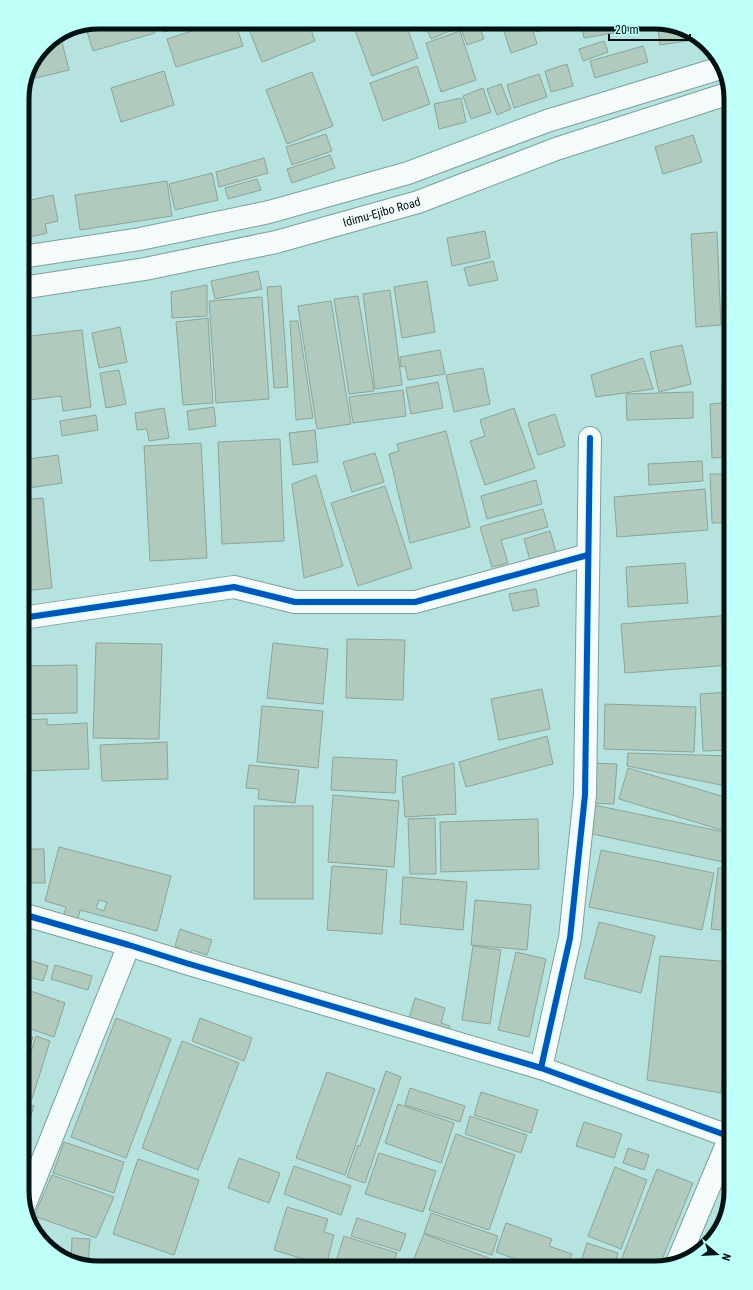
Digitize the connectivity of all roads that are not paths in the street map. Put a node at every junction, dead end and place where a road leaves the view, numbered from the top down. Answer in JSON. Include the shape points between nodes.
{"nodes":[{"id":1,"x":717,"y":69,"type":"edge"},
{"id":2,"x":724,"y":95,"type":"edge"},
{"id":3,"x":29,"y":256,"type":"edge"},
{"id":4,"x":29,"y":287,"type":"edge"},
{"id":5,"x":590,"y":438,"type":"dead end"},
{"id":6,"x":588,"y":554,"type":"junction"},
{"id":7,"x":29,"y":617,"type":"edge"},
{"id":8,"x":29,"y":916,"type":"edge"},
{"id":9,"x":129,"y":945,"type":"junction"},
{"id":10,"x":541,"y":1068,"type":"junction"},
{"id":11,"x":724,"y":1134,"type":"edge"},
{"id":12,"x":724,"y":1153,"type":"edge"},
{"id":13,"x":29,"y":1194,"type":"edge"},
{"id":14,"x":680,"y":1256,"type":"edge"}],
"edges":[{"from":1,"to":3,"type":"street","via":[[547,121],[408,173],[269,212],[140,239]]},
{"from":2,"to":4,"type":"street","name":"Idimu-Ejibo Road","via":[[556,149],[418,202],[276,242],[145,269]]},
{"from":5,"to":6,"type":"street"},
{"from":6,"to":7,"type":"street","via":[[415,602],[295,602],[234,587]]},
{"from":6,"to":10,"type":"street","via":[[585,795],[570,938]]},
{"from":8,"to":9,"type":"street"},
{"from":9,"to":10,"type":"street"},
{"from":9,"to":13,"type":"street"},
{"from":10,"to":11,"type":"street"},
{"from":12,"to":14,"type":"street"}]}
